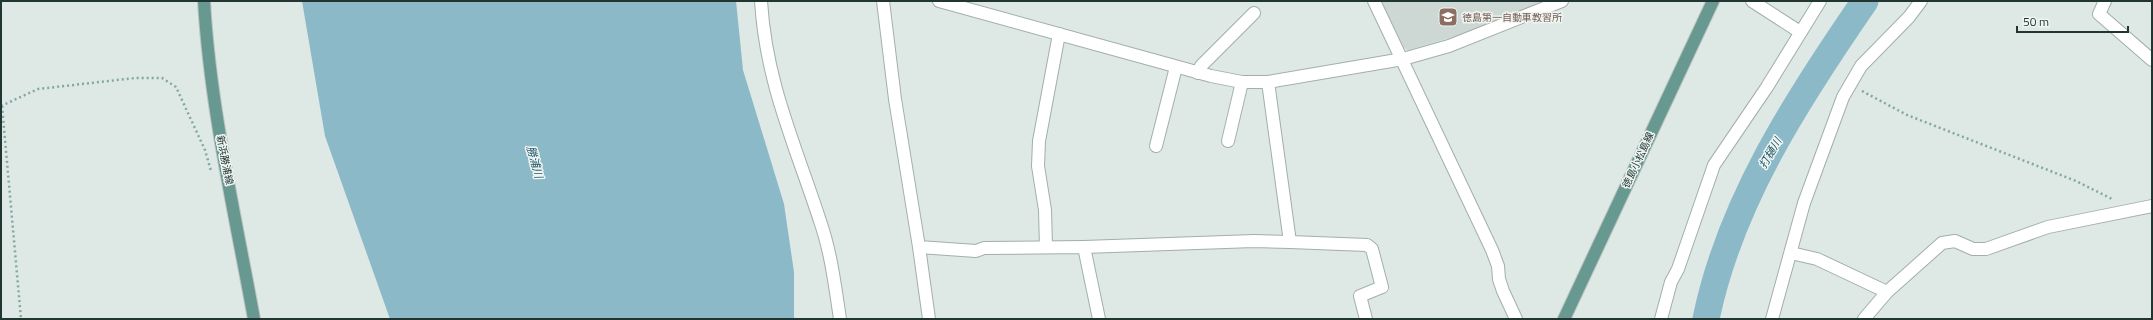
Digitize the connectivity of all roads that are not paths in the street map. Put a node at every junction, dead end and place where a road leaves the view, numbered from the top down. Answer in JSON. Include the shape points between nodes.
{"nodes":[{"id":1,"x":204,"y":1,"type":"edge"},
{"id":2,"x":762,"y":1,"type":"edge"},
{"id":3,"x":879,"y":1,"type":"edge"},
{"id":4,"x":940,"y":1,"type":"edge"},
{"id":5,"x":1374,"y":1,"type":"edge"},
{"id":6,"x":1562,"y":1,"type":"edge"},
{"id":7,"x":1713,"y":1,"type":"edge"},
{"id":8,"x":1752,"y":1,"type":"edge"},
{"id":9,"x":1820,"y":1,"type":"edge"},
{"id":10,"x":1921,"y":1,"type":"edge"},
{"id":11,"x":2105,"y":1,"type":"edge"},
{"id":12,"x":1254,"y":13,"type":"dead end"},
{"id":13,"x":1800,"y":32,"type":"junction"},
{"id":14,"x":1059,"y":34,"type":"junction"},
{"id":15,"x":1403,"y":59,"type":"junction"},
{"id":16,"x":2152,"y":60,"type":"edge"},
{"id":17,"x":1176,"y":67,"type":"junction"},
{"id":18,"x":1198,"y":73,"type":"junction"},
{"id":19,"x":1242,"y":82,"type":"junction"},
{"id":20,"x":1268,"y":82,"type":"junction"},
{"id":21,"x":1228,"y":142,"type":"dead end"},
{"id":22,"x":1156,"y":146,"type":"dead end"},
{"id":23,"x":2152,"y":206,"type":"edge"},
{"id":24,"x":1290,"y":242,"type":"junction"},
{"id":25,"x":919,"y":247,"type":"junction"},
{"id":26,"x":1046,"y":247,"type":"junction"},
{"id":27,"x":1084,"y":247,"type":"junction"},
{"id":28,"x":1791,"y":253,"type":"junction"},
{"id":29,"x":1887,"y":292,"type":"junction"},
{"id":30,"x":254,"y":319,"type":"edge"},
{"id":31,"x":840,"y":319,"type":"edge"},
{"id":32,"x":930,"y":319,"type":"edge"},
{"id":33,"x":1099,"y":319,"type":"edge"},
{"id":34,"x":1366,"y":319,"type":"edge"},
{"id":35,"x":1516,"y":319,"type":"edge"},
{"id":36,"x":1564,"y":319,"type":"edge"},
{"id":37,"x":1661,"y":319,"type":"edge"},
{"id":38,"x":1772,"y":319,"type":"edge"},
{"id":39,"x":1864,"y":319,"type":"edge"}],
"edges":[{"from":1,"to":30,"type":"main road","name":"新浜勝浦線","via":[[216,110]]},
{"from":2,"to":31,"type":"street","via":[[763,29],[780,109],[821,222]]},
{"from":3,"to":25,"type":"street"},
{"from":4,"to":14,"type":"street"},
{"from":5,"to":15,"type":"street"},
{"from":6,"to":15,"type":"street","via":[[1456,44]]},
{"from":7,"to":36,"type":"main road","name":"徳島小松島線"},
{"from":8,"to":13,"type":"street"},
{"from":9,"to":13,"type":"street"},
{"from":10,"to":28,"type":"street","via":[[1909,17],[1861,66],[1843,97],[1804,203]]},
{"from":11,"to":16,"type":"street","via":[[2099,14]]},
{"from":12,"to":18,"type":"street","via":[[1201,66]]},
{"from":13,"to":37,"type":"street","via":[[1767,87],[1714,165],[1678,269],[1671,282]]},
{"from":14,"to":17,"type":"street"},
{"from":14,"to":26,"type":"street","via":[[1039,140],[1038,166],[1045,210]]},
{"from":15,"to":20,"type":"street"},
{"from":15,"to":35,"type":"street","via":[[1494,256],[1501,285]]},
{"from":17,"to":18,"type":"street"},
{"from":17,"to":22,"type":"street"},
{"from":18,"to":19,"type":"street"},
{"from":19,"to":20,"type":"street"},
{"from":19,"to":21,"type":"street"},
{"from":20,"to":24,"type":"street"},
{"from":23,"to":29,"type":"street","via":[[2048,227],[1986,249],[1973,249],[1955,241],[1942,244]]},
{"from":24,"to":27,"type":"street"},
{"from":24,"to":34,"type":"street","via":[[1367,245],[1372,249],[1382,287],[1360,296]]},
{"from":25,"to":26,"type":"street","via":[[976,251],[984,248]]},
{"from":25,"to":32,"type":"street"},
{"from":26,"to":27,"type":"street"},
{"from":27,"to":33,"type":"street"},
{"from":28,"to":29,"type":"street","via":[[1817,260]]},
{"from":28,"to":38,"type":"street"},
{"from":29,"to":39,"type":"street"}]}
